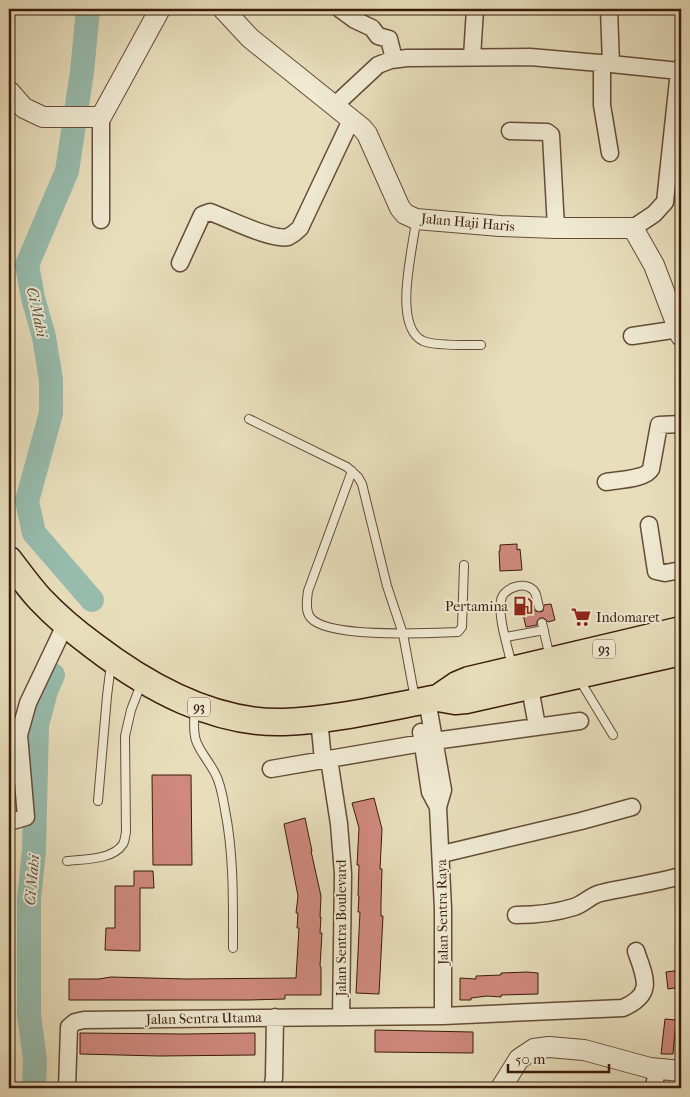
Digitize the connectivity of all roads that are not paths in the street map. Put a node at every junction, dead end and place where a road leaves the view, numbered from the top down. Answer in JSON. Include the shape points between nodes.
{"nodes":[{"id":1,"x":160,"y":9,"type":"edge"},
{"id":2,"x":223,"y":9,"type":"edge"},
{"id":3,"x":340,"y":9,"type":"edge"},
{"id":4,"x":475,"y":9,"type":"edge"},
{"id":5,"x":609,"y":9,"type":"edge"},
{"id":6,"x":472,"y":57,"type":"junction"},
{"id":7,"x":394,"y":59,"type":"junction"},
{"id":8,"x":607,"y":63,"type":"junction"},
{"id":9,"x":680,"y":69,"type":"edge"},
{"id":10,"x":9,"y":91,"type":"edge"},
{"id":11,"x":334,"y":106,"type":"junction"},
{"id":12,"x":95,"y":117,"type":"junction"},
{"id":13,"x":677,"y":118,"type":"edge"},
{"id":14,"x":351,"y":120,"type":"junction"},
{"id":15,"x":510,"y":131,"type":"dead end"},
{"id":16,"x":610,"y":153,"type":"dead end"},
{"id":17,"x":673,"y":202,"type":"edge"},
{"id":18,"x":416,"y":219,"type":"junction"},
{"id":19,"x":101,"y":220,"type":"dead end"},
{"id":20,"x":556,"y":228,"type":"junction"},
{"id":21,"x":634,"y":228,"type":"junction"},
{"id":22,"x":180,"y":263,"type":"dead end"},
{"id":23,"x":680,"y":332,"type":"edge"},
{"id":24,"x":632,"y":336,"type":"dead end"},
{"id":25,"x":481,"y":345,"type":"dead end"},
{"id":26,"x":249,"y":419,"type":"dead end"},
{"id":27,"x":681,"y":424,"type":"edge"},
{"id":28,"x":352,"y":471,"type":"junction"},
{"id":29,"x":606,"y":482,"type":"dead end"},
{"id":30,"x":649,"y":525,"type":"dead end"},
{"id":31,"x":9,"y":560,"type":"edge"},
{"id":32,"x":464,"y":565,"type":"dead end"},
{"id":33,"x":681,"y":570,"type":"edge"},
{"id":34,"x":538,"y":607,"type":"dead end"},
{"id":35,"x":66,"y":623,"type":"junction"},
{"id":36,"x":681,"y":630,"type":"edge"},
{"id":37,"x":403,"y":634,"type":"junction"},
{"id":38,"x":506,"y":637,"type":"junction"},
{"id":39,"x":681,"y":652,"type":"edge"},
{"id":40,"x":112,"y":660,"type":"junction"},
{"id":41,"x":530,"y":671,"type":"junction"},
{"id":42,"x":577,"y":675,"type":"junction"},
{"id":43,"x":143,"y":679,"type":"junction"},
{"id":44,"x":427,"y":700,"type":"junction"},
{"id":45,"x":196,"y":706,"type":"junction"},
{"id":46,"x":319,"y":719,"type":"junction"},
{"id":47,"x":580,"y":721,"type":"dead end"},
{"id":48,"x":537,"y":726,"type":"junction"},
{"id":49,"x":613,"y":735,"type":"dead end"},
{"id":50,"x":428,"y":742,"type":"junction"},
{"id":51,"x":323,"y":760,"type":"junction"},
{"id":52,"x":271,"y":769,"type":"dead end"},
{"id":53,"x":98,"y":800,"type":"dead end"},
{"id":54,"x":632,"y":807,"type":"dead end"},
{"id":55,"x":9,"y":822,"type":"edge"},
{"id":56,"x":442,"y":854,"type":"junction"},
{"id":57,"x":67,"y":861,"type":"dead end"},
{"id":58,"x":681,"y":876,"type":"edge"},
{"id":59,"x":516,"y":915,"type":"dead end"},
{"id":60,"x":233,"y":948,"type":"dead end"},
{"id":61,"x":636,"y":951,"type":"dead end"},
{"id":62,"x":442,"y":1016,"type":"junction"},
{"id":63,"x":275,"y":1017,"type":"junction"},
{"id":64,"x":341,"y":1017,"type":"junction"},
{"id":65,"x":657,"y":1068,"type":"junction"},
{"id":66,"x":681,"y":1071,"type":"edge"},
{"id":67,"x":67,"y":1088,"type":"edge"},
{"id":68,"x":272,"y":1088,"type":"edge"},
{"id":69,"x":501,"y":1088,"type":"edge"},
{"id":70,"x":654,"y":1088,"type":"edge"}],
"edges":[{"from":1,"to":12,"type":"street"},
{"from":2,"to":11,"type":"street","name":"Jalan Haji Haris","via":[[250,38]]},
{"from":3,"to":7,"type":"street","via":[[372,28],[378,36],[389,40]]},
{"from":4,"to":6,"type":"street"},
{"from":5,"to":8,"type":"street"},
{"from":6,"to":7,"type":"street"},
{"from":6,"to":8,"type":"street","via":[[530,57]]},
{"from":7,"to":11,"type":"street","via":[[378,65]]},
{"from":8,"to":9,"type":"street"},
{"from":8,"to":16,"type":"street","via":[[602,105]]},
{"from":9,"to":13,"type":"street"},
{"from":10,"to":12,"type":"street","via":[[24,108],[43,117]]},
{"from":11,"to":14,"type":"street","name":"Jalan Haji Haris"},
{"from":12,"to":19,"type":"street"},
{"from":13,"to":17,"type":"street"},
{"from":14,"to":18,"type":"street","name":"Jalan Haji Haris","via":[[367,134],[400,208]]},
{"from":14,"to":22,"type":"street","via":[[296,232],[287,237],[273,237],[206,213],[202,215]]},
{"from":15,"to":20,"type":"street","via":[[551,134]]},
{"from":17,"to":21,"type":"street"},
{"from":18,"to":20,"type":"street","name":"Jalan Haji Haris"},
{"from":18,"to":25,"type":"lane","via":[[405,296],[406,318],[412,332],[424,342]]},
{"from":20,"to":21,"type":"street","name":"Jalan Haji Haris"},
{"from":21,"to":23,"type":"street","via":[[654,265]]},
{"from":23,"to":24,"type":"street"},
{"from":26,"to":28,"type":"lane"},
{"from":27,"to":29,"type":"street","via":[[659,425],[649,473]]},
{"from":28,"to":37,"type":"lane","via":[[362,484],[387,586]]},
{"from":28,"to":37,"type":"lane","via":[[308,591],[306,606],[310,617],[334,628]]},
{"from":30,"to":33,"type":"street","via":[[656,571]]},
{"from":31,"to":35,"type":"main road","number":"93","via":[[40,600]]},
{"from":32,"to":37,"type":"lane","via":[[461,630]]},
{"from":34,"to":38,"type":"lane","via":[[532,589],[521,587],[505,591],[500,602]]},
{"from":35,"to":40,"type":"main road","number":"93"},
{"from":35,"to":55,"type":"street","via":[[28,704],[19,735],[26,817]]},
{"from":36,"to":41,"type":"main road","number":"93"},
{"from":37,"to":44,"type":"lane"},
{"from":38,"to":41,"type":"lane"},
{"from":38,"to":41,"type":"lane","via":[[543,627]]},
{"from":39,"to":42,"type":"main road","number":"93"},
{"from":40,"to":43,"type":"main road","number":"93"},
{"from":40,"to":53,"type":"lane"},
{"from":41,"to":42,"type":"main road","number":"93"},
{"from":41,"to":44,"type":"main road","number":"93","via":[[457,685]]},
{"from":41,"to":48,"type":"street"},
{"from":42,"to":49,"type":"lane"},
{"from":43,"to":45,"type":"main road","number":"93"},
{"from":43,"to":57,"type":"lane","via":[[125,736],[126,832],[123,843],[114,852]]},
{"from":44,"to":46,"type":"main road","number":"93"},
{"from":44,"to":50,"type":"street","name":"Jalan Sentra Raya"},
{"from":45,"to":46,"type":"main road","number":"93","via":[[237,719],[283,722]]},
{"from":45,"to":60,"type":"lane","via":[[193,729],[196,741],[219,783],[226,812]]},
{"from":46,"to":51,"type":"street","name":"Jalan Sentra Boulevard"},
{"from":47,"to":48,"type":"street"},
{"from":48,"to":50,"type":"street"},
{"from":50,"to":51,"type":"street"},
{"from":50,"to":56,"type":"street","name":"Jalan Sentra Raya","via":[[430,792],[438,807]]},
{"from":51,"to":52,"type":"street"},
{"from":51,"to":64,"type":"street","name":"Jalan Sentra Boulevard","via":[[339,824],[343,874]]},
{"from":54,"to":56,"type":"street"},
{"from":56,"to":62,"type":"street","name":"Jalan Sentra Raya"},
{"from":58,"to":59,"type":"street","via":[[601,893],[574,907],[542,915]]},
{"from":61,"to":62,"type":"street","name":"Jalan Sentra Utama","via":[[645,977],[644,994],[623,1008]]},
{"from":62,"to":64,"type":"street","name":"Jalan Sentra Utama"},
{"from":63,"to":64,"type":"street","name":"Jalan Sentra Utama"},
{"from":63,"to":67,"type":"street","name":"Jalan Sentra Utama","via":[[75,1022],[69,1027]]},
{"from":63,"to":68,"type":"street"},
{"from":65,"to":66,"type":"street"},
{"from":65,"to":69,"type":"street","via":[[584,1050],[549,1047],[534,1049],[519,1059]]},
{"from":65,"to":70,"type":"street"}]}
